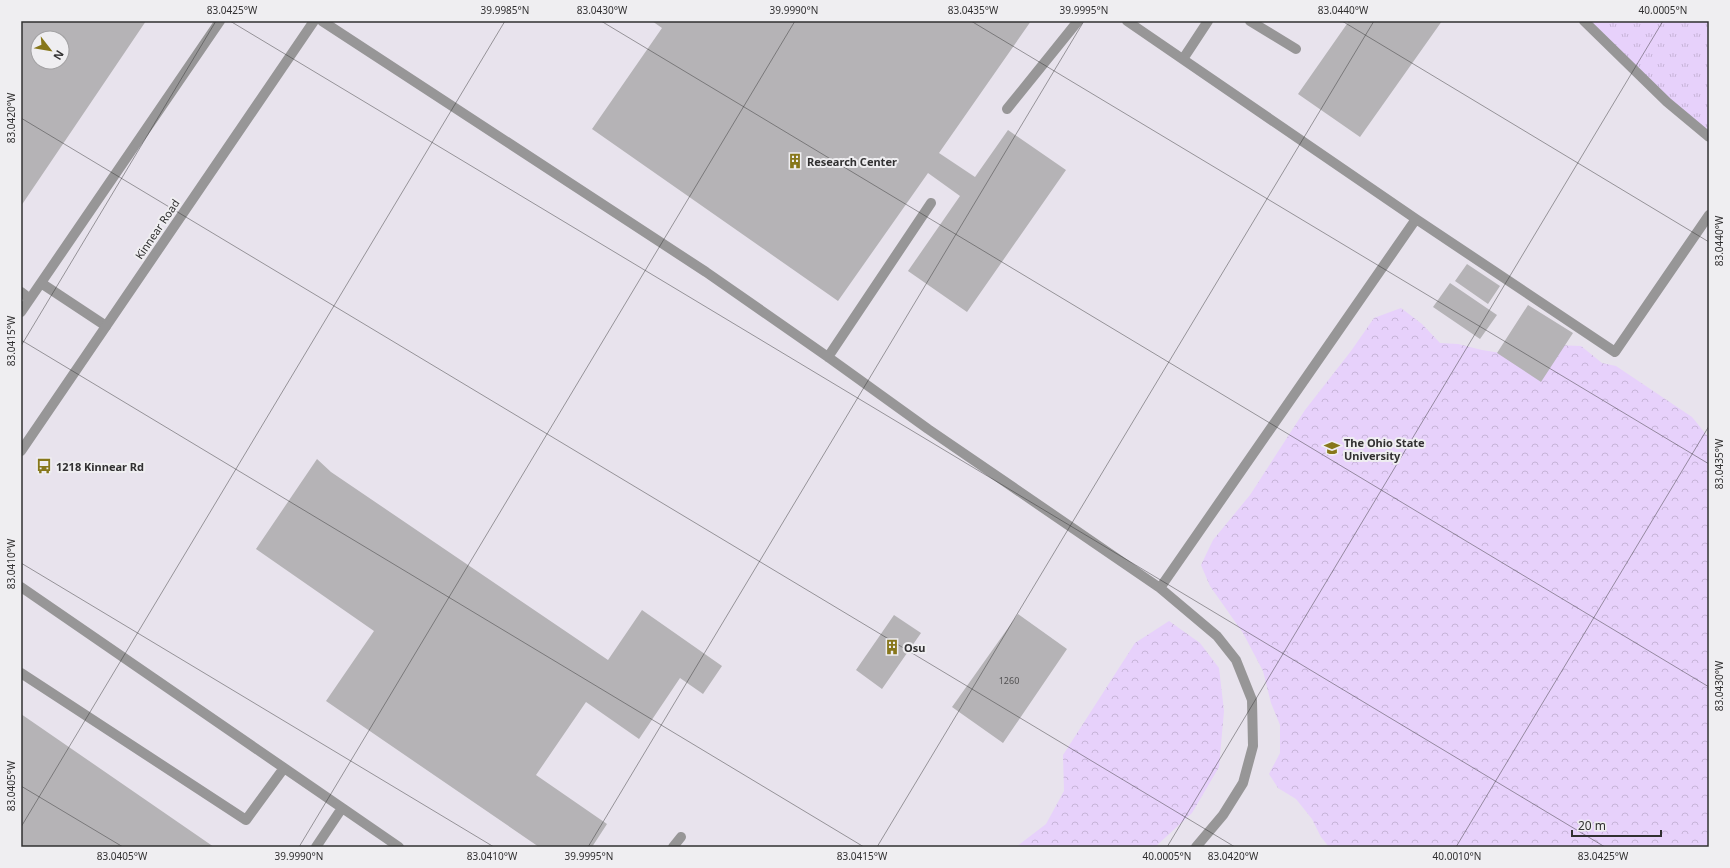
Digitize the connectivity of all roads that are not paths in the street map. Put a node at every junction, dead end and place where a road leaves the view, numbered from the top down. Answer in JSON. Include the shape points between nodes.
{"nodes":[{"id":1,"x":220,"y":21,"type":"edge"},
{"id":2,"x":314,"y":21,"type":"edge"},
{"id":3,"x":322,"y":21,"type":"edge"},
{"id":4,"x":1078,"y":21,"type":"edge"},
{"id":5,"x":1127,"y":21,"type":"edge"},
{"id":6,"x":1208,"y":21,"type":"edge"},
{"id":7,"x":1250,"y":21,"type":"edge"},
{"id":8,"x":1584,"y":21,"type":"edge"},
{"id":9,"x":1296,"y":49,"type":"dead end"},
{"id":10,"x":1183,"y":59,"type":"junction"},
{"id":11,"x":1007,"y":109,"type":"dead end"},
{"id":12,"x":1709,"y":137,"type":"edge"},
{"id":13,"x":931,"y":203,"type":"dead end"},
{"id":14,"x":1709,"y":215,"type":"edge"},
{"id":15,"x":1416,"y":219,"type":"junction"},
{"id":16,"x":41,"y":283,"type":"junction"},
{"id":17,"x":21,"y":292,"type":"edge"},
{"id":18,"x":30,"y":299,"type":"junction"},
{"id":19,"x":21,"y":312,"type":"edge"},
{"id":20,"x":106,"y":326,"type":"junction"},
{"id":21,"x":828,"y":357,"type":"junction"},
{"id":22,"x":21,"y":451,"type":"edge"},
{"id":23,"x":21,"y":587,"type":"edge"},
{"id":24,"x":1160,"y":588,"type":"junction"},
{"id":25,"x":21,"y":673,"type":"edge"},
{"id":26,"x":284,"y":768,"type":"junction"},
{"id":27,"x":342,"y":808,"type":"junction"},
{"id":28,"x":681,"y":837,"type":"dead end"},
{"id":29,"x":316,"y":847,"type":"edge"},
{"id":30,"x":400,"y":847,"type":"edge"},
{"id":31,"x":673,"y":847,"type":"edge"},
{"id":32,"x":1196,"y":847,"type":"edge"}],
"edges":[{"from":1,"to":16,"type":"street"},
{"from":2,"to":20,"type":"street","name":"Kinnear Road"},
{"from":3,"to":21,"type":"street","via":[[700,268]]},
{"from":4,"to":11,"type":"street"},
{"from":5,"to":10,"type":"street"},
{"from":6,"to":10,"type":"street"},
{"from":7,"to":9,"type":"street"},
{"from":8,"to":12,"type":"street","via":[[1667,102]]},
{"from":10,"to":15,"type":"street"},
{"from":13,"to":21,"type":"street"},
{"from":14,"to":15,"type":"street","via":[[1615,352]]},
{"from":15,"to":24,"type":"street"},
{"from":16,"to":18,"type":"street"},
{"from":16,"to":20,"type":"street"},
{"from":17,"to":18,"type":"street"},
{"from":18,"to":19,"type":"street"},
{"from":20,"to":22,"type":"street","name":"Kinnear Road"},
{"from":21,"to":24,"type":"street"},
{"from":23,"to":26,"type":"street"},
{"from":24,"to":32,"type":"street","via":[[1217,636],[1236,660],[1252,700],[1253,746],[1243,783],[1223,815]]},
{"from":25,"to":26,"type":"street","via":[[246,820]]},
{"from":26,"to":27,"type":"street"},
{"from":27,"to":29,"type":"street"},
{"from":27,"to":30,"type":"street"},
{"from":28,"to":31,"type":"street"}]}
